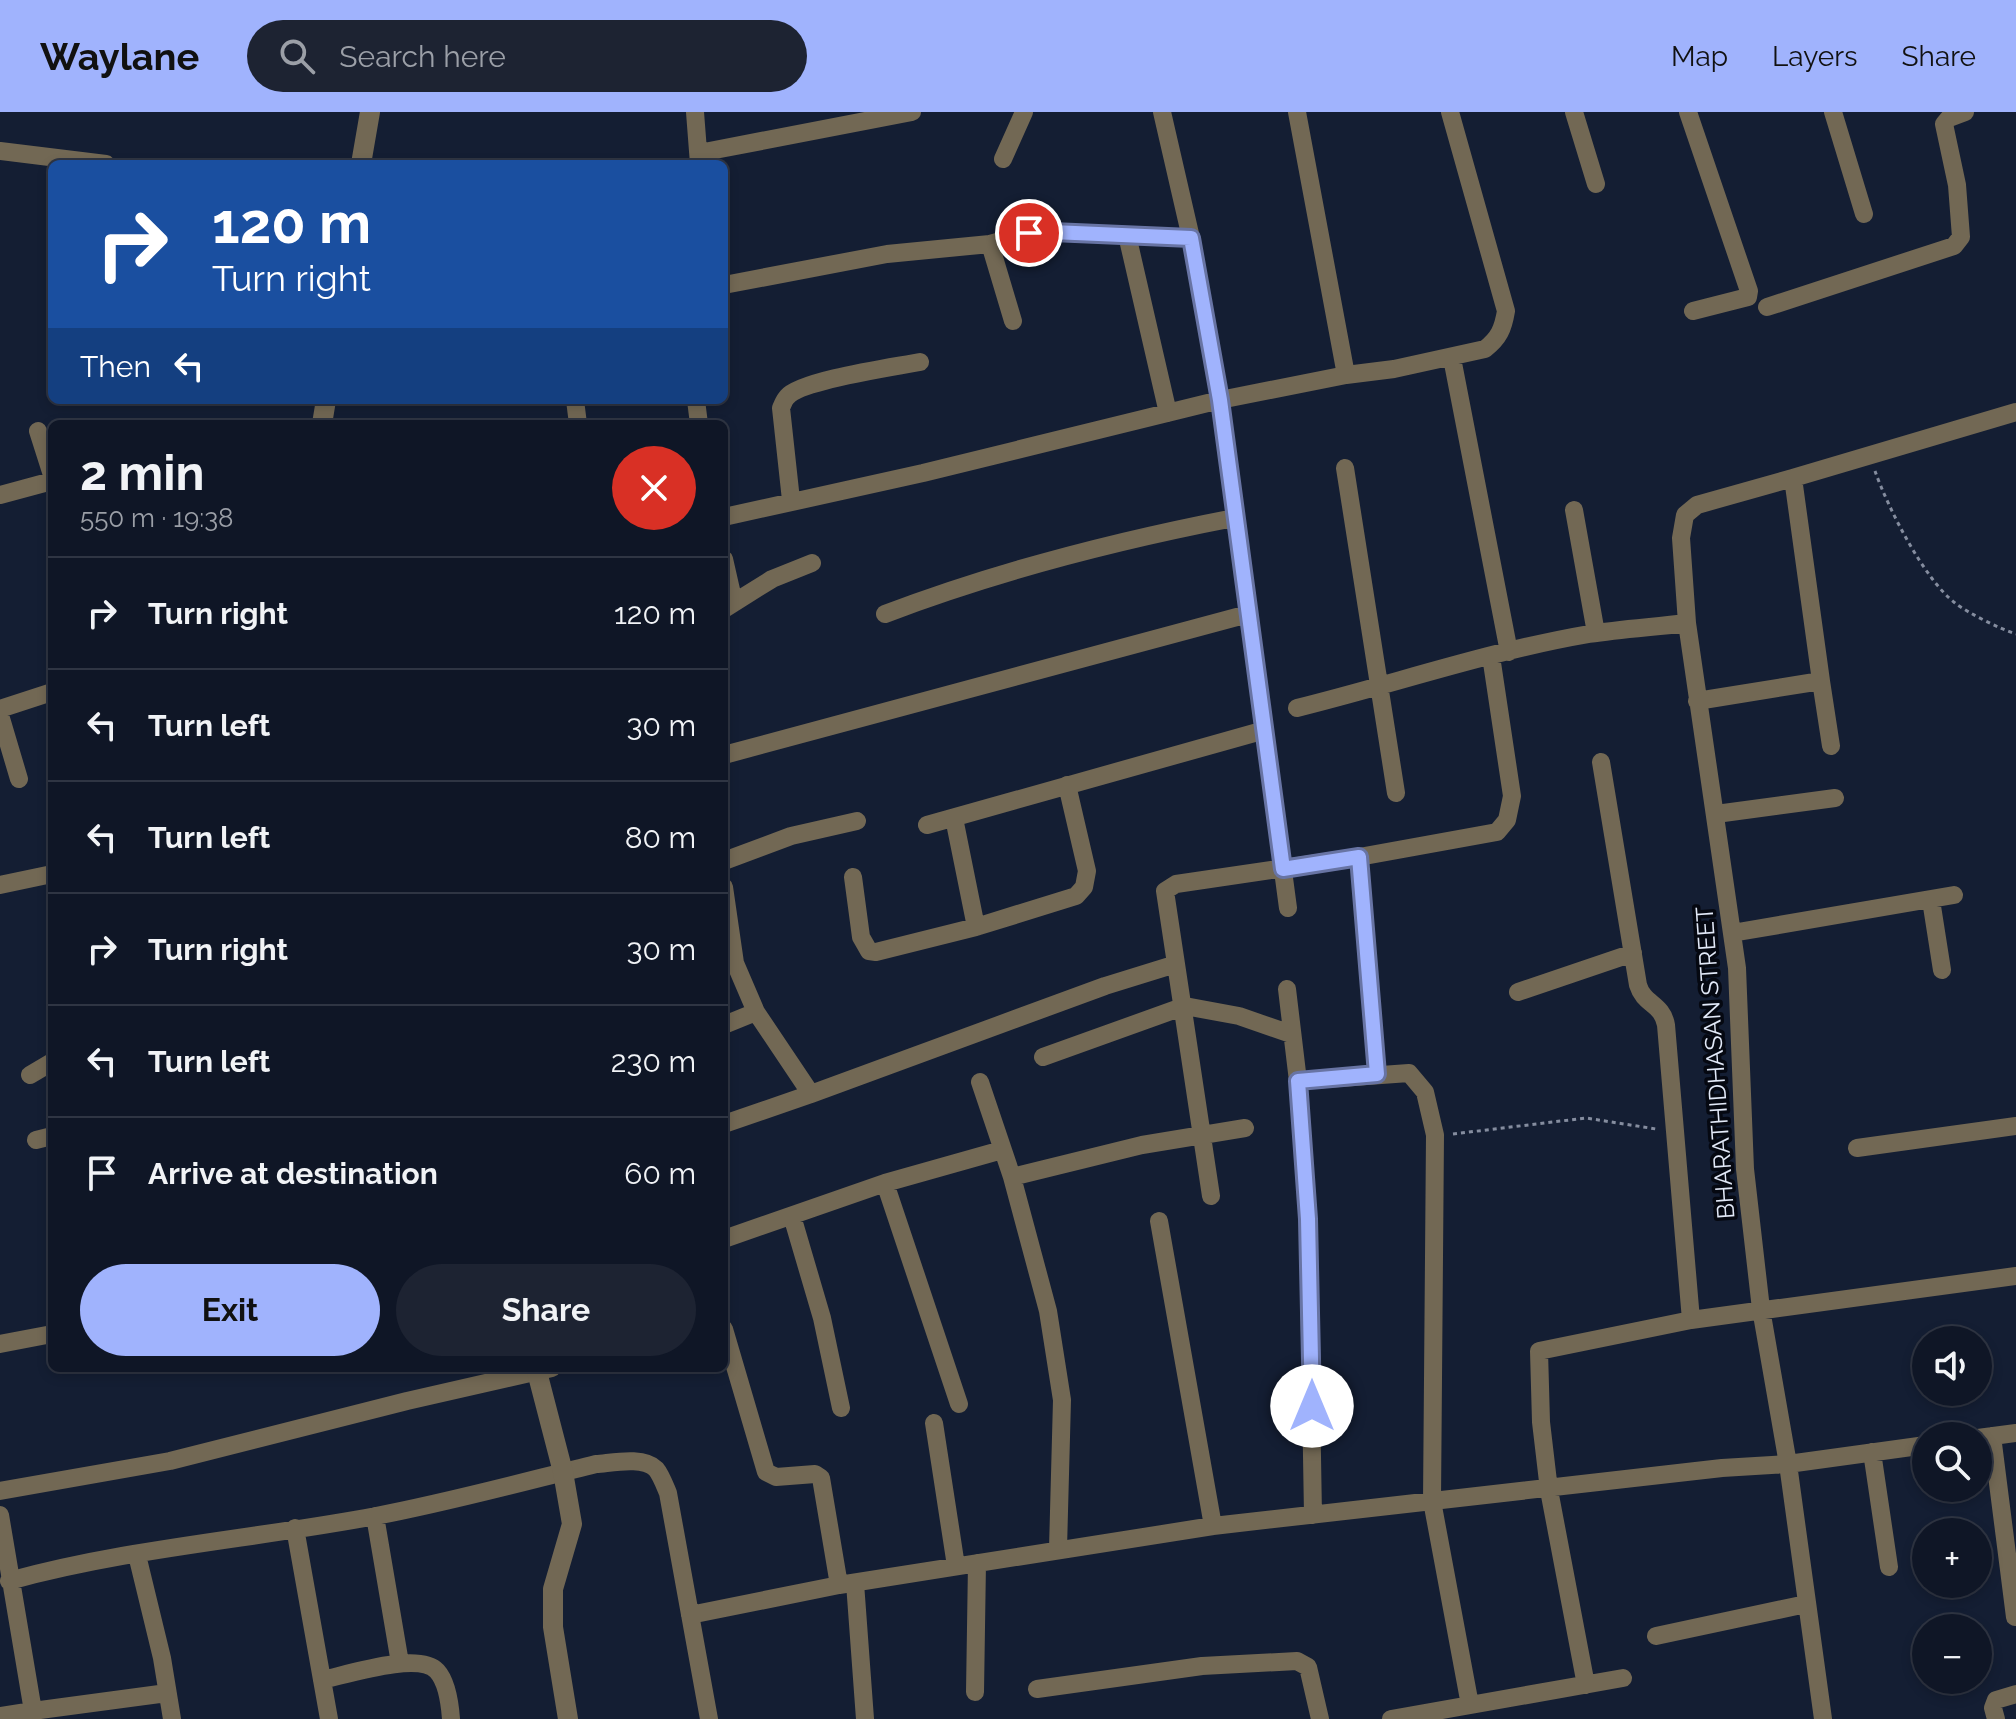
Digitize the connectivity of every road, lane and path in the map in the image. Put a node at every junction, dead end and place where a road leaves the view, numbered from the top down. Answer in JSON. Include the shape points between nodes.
{"nodes":[{"id":1,"x":370,"y":112,"type":"edge"},
{"id":2,"x":695,"y":112,"type":"edge"},
{"id":3,"x":912,"y":112,"type":"edge"},
{"id":4,"x":1024,"y":112,"type":"edge"},
{"id":5,"x":1162,"y":112,"type":"edge"},
{"id":6,"x":1297,"y":112,"type":"edge"},
{"id":7,"x":1450,"y":112,"type":"edge"},
{"id":8,"x":1574,"y":112,"type":"edge"},
{"id":9,"x":1688,"y":112,"type":"edge"},
{"id":10,"x":1833,"y":112,"type":"edge"},
{"id":11,"x":1965,"y":112,"type":"edge"},
{"id":12,"x":0,"y":151,"type":"edge"},
{"id":13,"x":699,"y":158,"type":"edge"},
{"id":14,"x":1003,"y":159,"type":"dead end"},
{"id":15,"x":73,"y":160,"type":"edge"},
{"id":16,"x":362,"y":160,"type":"edge"},
{"id":17,"x":1596,"y":184,"type":"dead end"},
{"id":18,"x":1864,"y":214,"type":"dead end"},
{"id":19,"x":1127,"y":235,"type":"junction"},
{"id":20,"x":1191,"y":238,"type":"junction"},
{"id":21,"x":990,"y":244,"type":"junction"},
{"id":22,"x":728,"y":284,"type":"edge"},
{"id":23,"x":1767,"y":307,"type":"dead end"},
{"id":24,"x":1693,"y":311,"type":"dead end"},
{"id":25,"x":1013,"y":321,"type":"dead end"},
{"id":26,"x":1452,"y":358,"type":"junction"},
{"id":27,"x":920,"y":362,"type":"dead end"},
{"id":28,"x":1346,"y":375,"type":"junction"},
{"id":29,"x":1220,"y":400,"type":"junction"},
{"id":30,"x":2016,"y":412,"type":"edge"},
{"id":31,"x":1168,"y":413,"type":"junction"},
{"id":32,"x":38,"y":431,"type":"dead end"},
{"id":33,"x":48,"y":462,"type":"edge"},
{"id":34,"x":1345,"y":468,"type":"dead end"},
{"id":35,"x":1793,"y":478,"type":"junction"},
{"id":36,"x":48,"y":482,"type":"edge"},
{"id":37,"x":1881,"y":490,"type":"dead end"},
{"id":38,"x":0,"y":495,"type":"edge"},
{"id":39,"x":791,"y":500,"type":"junction"},
{"id":40,"x":1574,"y":510,"type":"dead end"},
{"id":41,"x":728,"y":516,"type":"edge"},
{"id":42,"x":1234,"y":518,"type":"junction"},
{"id":43,"x":812,"y":563,"type":"dead end"},
{"id":44,"x":729,"y":606,"type":"edge"},
{"id":45,"x":885,"y":614,"type":"dead end"},
{"id":46,"x":1248,"y":614,"type":"junction"},
{"id":47,"x":1687,"y":623,"type":"junction"},
{"id":48,"x":1596,"y":633,"type":"junction"},
{"id":49,"x":2016,"y":634,"type":"edge"},
{"id":50,"x":1500,"y":654,"type":"junction"},
{"id":51,"x":1821,"y":681,"type":"junction"},
{"id":52,"x":1378,"y":688,"type":"junction"},
{"id":53,"x":48,"y":693,"type":"edge"},
{"id":54,"x":1697,"y":701,"type":"junction"},
{"id":55,"x":1297,"y":708,"type":"dead end"},
{"id":56,"x":0,"y":709,"type":"edge"},
{"id":57,"x":0,"y":715,"type":"edge"},
{"id":58,"x":1265,"y":730,"type":"junction"},
{"id":59,"x":1831,"y":746,"type":"dead end"},
{"id":60,"x":728,"y":754,"type":"edge"},
{"id":61,"x":1601,"y":762,"type":"dead end"},
{"id":62,"x":19,"y":779,"type":"dead end"},
{"id":63,"x":1067,"y":785,"type":"junction"},
{"id":64,"x":1396,"y":793,"type":"dead end"},
{"id":65,"x":1835,"y":798,"type":"dead end"},
{"id":66,"x":1716,"y":814,"type":"junction"},
{"id":67,"x":954,"y":818,"type":"junction"},
{"id":68,"x":857,"y":821,"type":"dead end"},
{"id":69,"x":927,"y":825,"type":"dead end"},
{"id":70,"x":1359,"y":857,"type":"junction"},
{"id":71,"x":728,"y":860,"type":"edge"},
{"id":72,"x":1283,"y":869,"type":"junction"},
{"id":73,"x":48,"y":875,"type":"edge"},
{"id":74,"x":853,"y":877,"type":"dead end"},
{"id":75,"x":0,"y":885,"type":"edge"},
{"id":76,"x":1954,"y":895,"type":"dead end"},
{"id":77,"x":1931,"y":900,"type":"junction"},
{"id":78,"x":1288,"y":908,"type":"dead end"},
{"id":79,"x":728,"y":915,"type":"edge"},
{"id":80,"x":976,"y":927,"type":"junction"},
{"id":81,"x":1732,"y":933,"type":"junction"},
{"id":82,"x":1633,"y":953,"type":"junction"},
{"id":83,"x":1176,"y":964,"type":"junction"},
{"id":84,"x":1942,"y":970,"type":"dead end"},
{"id":85,"x":1287,"y":989,"type":"dead end"},
{"id":86,"x":1518,"y":992,"type":"dead end"},
{"id":87,"x":1185,"y":1006,"type":"junction"},
{"id":88,"x":756,"y":1012,"type":"junction"},
{"id":89,"x":728,"y":1023,"type":"edge"},
{"id":90,"x":1291,"y":1034,"type":"junction"},
{"id":91,"x":1043,"y":1057,"type":"dead end"},
{"id":92,"x":48,"y":1064,"type":"edge"},
{"id":93,"x":1377,"y":1074,"type":"junction"},
{"id":94,"x":30,"y":1075,"type":"dead end"},
{"id":95,"x":1298,"y":1081,"type":"junction"},
{"id":96,"x":980,"y":1082,"type":"dead end"},
{"id":97,"x":811,"y":1094,"type":"junction"},
{"id":98,"x":728,"y":1123,"type":"edge"},
{"id":99,"x":2016,"y":1126,"type":"edge"},
{"id":100,"x":1245,"y":1128,"type":"dead end"},
{"id":101,"x":1676,"y":1130,"type":"junction"},
{"id":102,"x":1202,"y":1134,"type":"junction"},
{"id":103,"x":1435,"y":1135,"type":"junction"},
{"id":104,"x":1857,"y":1148,"type":"dead end"},
{"id":105,"x":1002,"y":1150,"type":"junction"},
{"id":106,"x":1012,"y":1177,"type":"junction"},
{"id":107,"x":885,"y":1183,"type":"junction"},
{"id":108,"x":1211,"y":1196,"type":"dead end"},
{"id":109,"x":792,"y":1216,"type":"junction"},
{"id":110,"x":1159,"y":1221,"type":"dead end"},
{"id":111,"x":728,"y":1238,"type":"edge"},
{"id":112,"x":2016,"y":1276,"type":"edge"},
{"id":113,"x":1761,"y":1309,"type":"junction"},
{"id":114,"x":1691,"y":1320,"type":"junction"},
{"id":115,"x":48,"y":1335,"type":"edge"},
{"id":116,"x":0,"y":1344,"type":"edge"},
{"id":117,"x":728,"y":1344,"type":"edge"},
{"id":118,"x":530,"y":1372,"type":"edge"},
{"id":119,"x":543,"y":1372,"type":"edge"},
{"id":120,"x":959,"y":1404,"type":"dead end"},
{"id":121,"x":841,"y":1408,"type":"dead end"},
{"id":122,"x":934,"y":1423,"type":"dead end"},
{"id":123,"x":2016,"y":1433,"type":"edge"},
{"id":124,"x":1992,"y":1436,"type":"edge"},
{"id":125,"x":1912,"y":1447,"type":"edge"},
{"id":126,"x":1872,"y":1452,"type":"junction"},
{"id":127,"x":1788,"y":1464,"type":"junction"},
{"id":128,"x":563,"y":1472,"type":"junction"},
{"id":129,"x":1992,"y":1479,"type":"edge"},
{"id":130,"x":1549,"y":1490,"type":"junction"},
{"id":131,"x":0,"y":1491,"type":"edge"},
{"id":132,"x":1432,"y":1501,"type":"junction"},
{"id":133,"x":0,"y":1515,"type":"edge"},
{"id":134,"x":1313,"y":1515,"type":"junction"},
{"id":135,"x":375,"y":1516,"type":"junction"},
{"id":136,"x":1213,"y":1526,"type":"junction"},
{"id":137,"x":295,"y":1528,"type":"junction"},
{"id":138,"x":1058,"y":1549,"type":"junction"},
{"id":139,"x":137,"y":1555,"type":"junction"},
{"id":140,"x":977,"y":1563,"type":"junction"},
{"id":141,"x":956,"y":1566,"type":"junction"},
{"id":142,"x":1889,"y":1567,"type":"dead end"},
{"id":143,"x":9,"y":1581,"type":"junction"},
{"id":144,"x":847,"y":1584,"type":"junction"},
{"id":145,"x":1806,"y":1604,"type":"junction"},
{"id":146,"x":690,"y":1615,"type":"junction"},
{"id":147,"x":2015,"y":1617,"type":"edge"},
{"id":148,"x":8,"y":1621,"type":"edge"},
{"id":149,"x":1656,"y":1636,"type":"dead end"},
{"id":150,"x":400,"y":1663,"type":"junction"},
{"id":151,"x":1623,"y":1678,"type":"dead end"},
{"id":152,"x":322,"y":1680,"type":"junction"},
{"id":153,"x":1586,"y":1685,"type":"junction"},
{"id":154,"x":1037,"y":1689,"type":"dead end"},
{"id":155,"x":975,"y":1692,"type":"dead end"},
{"id":156,"x":167,"y":1693,"type":"junction"},
{"id":157,"x":2016,"y":1694,"type":"edge"},
{"id":158,"x":1470,"y":1705,"type":"junction"},
{"id":159,"x":33,"y":1711,"type":"junction"},
{"id":160,"x":0,"y":1716,"type":"edge"},
{"id":161,"x":172,"y":1719,"type":"edge"},
{"id":162,"x":329,"y":1719,"type":"edge"},
{"id":163,"x":451,"y":1719,"type":"edge"},
{"id":164,"x":568,"y":1719,"type":"edge"},
{"id":165,"x":709,"y":1719,"type":"edge"},
{"id":166,"x":865,"y":1719,"type":"edge"},
{"id":167,"x":1320,"y":1719,"type":"edge"},
{"id":168,"x":1391,"y":1719,"type":"edge"},
{"id":169,"x":1822,"y":1719,"type":"edge"},
{"id":170,"x":1996,"y":1719,"type":"edge"}],
"edges":[{"from":1,"to":16,"type":"street"},
{"from":2,"to":13,"type":"street"},
{"from":3,"to":13,"type":"street"},
{"from":4,"to":14,"type":"street"},
{"from":5,"to":20,"type":"street"},
{"from":6,"to":28,"type":"street"},
{"from":7,"to":26,"type":"street","via":[[1506,311],[1496,340],[1485,349]]},
{"from":8,"to":17,"type":"street"},
{"from":9,"to":24,"type":"street","via":[[1749,291],[1748,297]]},
{"from":10,"to":18,"type":"street"},
{"from":11,"to":23,"type":"street","via":[[1944,124],[1962,221],[1954,246]]},
{"from":12,"to":15,"type":"street"},
{"from":19,"to":20,"type":"street"},
{"from":19,"to":21,"type":"street","via":[[1029,233]]},
{"from":19,"to":31,"type":"street"},
{"from":20,"to":29,"type":"street"},
{"from":21,"to":22,"type":"street","via":[[887,254]]},
{"from":21,"to":25,"type":"street"},
{"from":26,"to":28,"type":"street"},
{"from":26,"to":50,"type":"street"},
{"from":27,"to":39,"type":"street","via":[[814,384],[787,397],[781,408]]},
{"from":28,"to":29,"type":"street"},
{"from":29,"to":31,"type":"street"},
{"from":29,"to":42,"type":"street"},
{"from":30,"to":35,"type":"street"},
{"from":31,"to":39,"type":"street"},
{"from":32,"to":33,"type":"street"},
{"from":34,"to":52,"type":"street"},
{"from":35,"to":47,"type":"street","name":"BHARATHIDHASAN STREET","via":[[1697,505],[1685,515],[1681,538]]},
{"from":35,"to":51,"type":"street"},
{"from":36,"to":38,"type":"street"},
{"from":37,"to":49,"type":"path","via":[[1927,571],[1955,603]]},
{"from":39,"to":41,"type":"street"},
{"from":40,"to":48,"type":"street"},
{"from":42,"to":45,"type":"street","via":[[1121,540]]},
{"from":42,"to":46,"type":"street"},
{"from":43,"to":44,"type":"street","via":[[772,579]]},
{"from":46,"to":58,"type":"street"},
{"from":46,"to":60,"type":"street"},
{"from":47,"to":48,"type":"street"},
{"from":47,"to":54,"type":"street","name":"BHARATHIDHASAN STREET"},
{"from":48,"to":50,"type":"street"},
{"from":50,"to":52,"type":"street"},
{"from":50,"to":70,"type":"street","via":[[1512,796],[1507,820],[1497,832]]},
{"from":51,"to":54,"type":"street"},
{"from":51,"to":59,"type":"street"},
{"from":52,"to":55,"type":"street"},
{"from":52,"to":64,"type":"street"},
{"from":53,"to":56,"type":"street"},
{"from":54,"to":66,"type":"street","name":"BHARATHIDHASAN STREET"},
{"from":57,"to":62,"type":"street"},
{"from":58,"to":63,"type":"street"},
{"from":58,"to":72,"type":"street"},
{"from":61,"to":82,"type":"street"},
{"from":63,"to":67,"type":"street"},
{"from":63,"to":80,"type":"street","via":[[1087,871],[1084,887],[1076,896]]},
{"from":65,"to":66,"type":"street"},
{"from":66,"to":81,"type":"street","name":"BHARATHIDHASAN STREET"},
{"from":67,"to":69,"type":"street"},
{"from":67,"to":80,"type":"street"},
{"from":68,"to":71,"type":"street","via":[[791,836]]},
{"from":70,"to":72,"type":"street"},
{"from":70,"to":93,"type":"street"},
{"from":72,"to":78,"type":"street"},
{"from":72,"to":83,"type":"street","via":[[1176,884],[1165,891]]},
{"from":73,"to":75,"type":"street"},
{"from":74,"to":80,"type":"street","via":[[861,937],[869,951]]},
{"from":76,"to":77,"type":"street"},
{"from":77,"to":81,"type":"street"},
{"from":77,"to":84,"type":"street"},
{"from":79,"to":88,"type":"street","via":[[735,963]]},
{"from":81,"to":113,"type":"street","name":"BHARATHIDHASAN STREET","via":[[1745,1169]]},
{"from":82,"to":86,"type":"street"},
{"from":82,"to":101,"type":"street","via":[[1640,992],[1664,1016]]},
{"from":83,"to":87,"type":"street"},
{"from":83,"to":97,"type":"street"},
{"from":85,"to":90,"type":"street"},
{"from":87,"to":90,"type":"street","via":[[1239,1016]]},
{"from":87,"to":91,"type":"street"},
{"from":87,"to":102,"type":"street"},
{"from":88,"to":89,"type":"street"},
{"from":88,"to":97,"type":"street"},
{"from":90,"to":95,"type":"street"},
{"from":92,"to":94,"type":"street"},
{"from":93,"to":95,"type":"street"},
{"from":93,"to":103,"type":"street","via":[[1409,1073],[1425,1092]]},
{"from":95,"to":134,"type":"street","via":[[1308,1219]]},
{"from":96,"to":105,"type":"street"},
{"from":97,"to":98,"type":"street"},
{"from":99,"to":104,"type":"street"},
{"from":100,"to":102,"type":"street"},
{"from":101,"to":103,"type":"path","via":[[1586,1118]]},
{"from":101,"to":114,"type":"street"},
{"from":102,"to":106,"type":"street"},
{"from":102,"to":108,"type":"street"},
{"from":103,"to":132,"type":"street"},
{"from":105,"to":106,"type":"street"},
{"from":105,"to":107,"type":"street"},
{"from":106,"to":138,"type":"street","via":[[1048,1311],[1062,1400]]},
{"from":107,"to":109,"type":"street"},
{"from":107,"to":120,"type":"street"},
{"from":109,"to":111,"type":"street"},
{"from":109,"to":121,"type":"street"},
{"from":110,"to":136,"type":"street"},
{"from":112,"to":113,"type":"street"},
{"from":113,"to":114,"type":"street"},
{"from":113,"to":127,"type":"street","name":"BHARATHIDHASAN STREET"},
{"from":114,"to":130,"type":"street","via":[[1539,1351]]},
{"from":115,"to":116,"type":"street"},
{"from":117,"to":144,"type":"street","via":[[766,1472],[821,1478]]},
{"from":118,"to":131,"type":"street","via":[[170,1461]]},
{"from":119,"to":128,"type":"street"},
{"from":122,"to":141,"type":"street"},
{"from":123,"to":124,"type":"street"},
{"from":125,"to":126,"type":"street"},
{"from":126,"to":127,"type":"street"},
{"from":126,"to":142,"type":"street"},
{"from":127,"to":130,"type":"street"},
{"from":127,"to":145,"type":"street","name":"BHARATHIDHASAN STREET"},
{"from":128,"to":135,"type":"street"},
{"from":128,"to":146,"type":"street","via":[[630,1462],[656,1469],[668,1493]]},
{"from":128,"to":164,"type":"street","via":[[572,1524],[553,1589],[553,1627]]},
{"from":129,"to":147,"type":"street"},
{"from":130,"to":132,"type":"street"},
{"from":130,"to":153,"type":"street"},
{"from":132,"to":134,"type":"street"},
{"from":132,"to":158,"type":"street"},
{"from":133,"to":143,"type":"street"},
{"from":134,"to":136,"type":"street"},
{"from":135,"to":137,"type":"street"},
{"from":135,"to":150,"type":"street"},
{"from":136,"to":138,"type":"street"},
{"from":137,"to":139,"type":"street"},
{"from":137,"to":152,"type":"street"},
{"from":138,"to":140,"type":"street"},
{"from":139,"to":143,"type":"street"},
{"from":139,"to":156,"type":"street"},
{"from":140,"to":141,"type":"street"},
{"from":140,"to":155,"type":"street"},
{"from":141,"to":144,"type":"street"},
{"from":143,"to":148,"type":"street"},
{"from":144,"to":146,"type":"street"},
{"from":144,"to":166,"type":"street"},
{"from":145,"to":149,"type":"street"},
{"from":145,"to":169,"type":"street","name":"BHARATHIDHASAN STREET"},
{"from":146,"to":165,"type":"street"},
{"from":148,"to":159,"type":"street"},
{"from":150,"to":152,"type":"street"},
{"from":150,"to":163,"type":"street","via":[[422,1663],[438,1671]]},
{"from":151,"to":153,"type":"street"},
{"from":152,"to":162,"type":"street"},
{"from":153,"to":158,"type":"street"},
{"from":154,"to":167,"type":"street","via":[[1202,1666],[1297,1661],[1308,1667]]},
{"from":156,"to":159,"type":"street"},
{"from":156,"to":161,"type":"street"},
{"from":157,"to":170,"type":"street","via":[[1996,1700]]},
{"from":158,"to":168,"type":"street"},
{"from":159,"to":160,"type":"street"}]}
